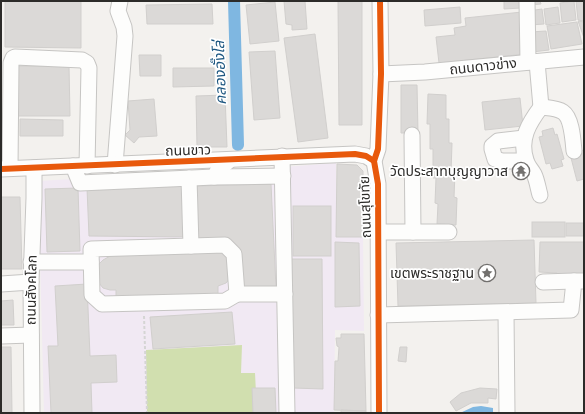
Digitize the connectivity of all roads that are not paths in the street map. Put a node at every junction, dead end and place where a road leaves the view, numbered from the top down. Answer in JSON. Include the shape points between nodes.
{"nodes":[{"id":1,"x":120,"y":1,"type":"edge"},
{"id":2,"x":380,"y":1,"type":"edge"},
{"id":3,"x":527,"y":1,"type":"edge"},
{"id":4,"x":584,"y":57,"type":"edge"},
{"id":5,"x":532,"y":62,"type":"junction"},
{"id":6,"x":382,"y":74,"type":"junction"},
{"id":7,"x":541,"y":106,"type":"junction"},
{"id":8,"x":412,"y":136,"type":"dead end"},
{"id":9,"x":524,"y":138,"type":"junction"},
{"id":10,"x":574,"y":151,"type":"dead end"},
{"id":11,"x":282,"y":156,"type":"junction"},
{"id":12,"x":230,"y":160,"type":"junction"},
{"id":13,"x":374,"y":161,"type":"junction"},
{"id":14,"x":526,"y":161,"type":"junction"},
{"id":15,"x":115,"y":165,"type":"junction"},
{"id":16,"x":80,"y":166,"type":"junction"},
{"id":17,"x":34,"y":168,"type":"junction"},
{"id":18,"x":5,"y":169,"type":"edge"},
{"id":19,"x":283,"y":176,"type":"junction"},
{"id":20,"x":214,"y":177,"type":"junction"},
{"id":21,"x":189,"y":178,"type":"junction"},
{"id":22,"x":540,"y":195,"type":"dead end"},
{"id":23,"x":378,"y":232,"type":"junction"},
{"id":24,"x":413,"y":232,"type":"junction"},
{"id":25,"x":449,"y":232,"type":"dead end"},
{"id":26,"x":191,"y":246,"type":"junction"},
{"id":27,"x":31,"y":262,"type":"junction"},
{"id":28,"x":91,"y":262,"type":"junction"},
{"id":29,"x":579,"y":281,"type":"edge"},
{"id":30,"x":31,"y":282,"type":"junction"},
{"id":31,"x":543,"y":282,"type":"dead end"},
{"id":32,"x":1,"y":284,"type":"edge"},
{"id":33,"x":236,"y":294,"type":"junction"},
{"id":34,"x":285,"y":294,"type":"junction"},
{"id":35,"x":578,"y":310,"type":"edge"},
{"id":36,"x":506,"y":313,"type":"junction"},
{"id":37,"x":378,"y":315,"type":"junction"},
{"id":38,"x":30,"y":335,"type":"junction"},
{"id":39,"x":1,"y":336,"type":"edge"},
{"id":40,"x":32,"y":413,"type":"edge"},
{"id":41,"x":287,"y":413,"type":"edge"},
{"id":42,"x":379,"y":413,"type":"edge"},
{"id":43,"x":507,"y":413,"type":"edge"}],
"edges":[{"from":1,"to":15,"type":"street","via":[[118,11],[125,36]]},
{"from":2,"to":6,"type":"street","name":"ถนนสุโขทัย"},
{"from":3,"to":5,"type":"street"},
{"from":4,"to":5,"type":"street","name":"ถนนดาวข่าง"},
{"from":5,"to":6,"type":"street","name":"ถนนดาวข่าง"},
{"from":5,"to":7,"type":"street"},
{"from":6,"to":13,"type":"street","name":"ถนนสุโขทัย","via":[[378,149]]},
{"from":7,"to":9,"type":"street","via":[[530,122]]},
{"from":7,"to":10,"type":"street","via":[[564,112],[569,122]]},
{"from":8,"to":24,"type":"street"},
{"from":9,"to":14,"type":"street"},
{"from":9,"to":14,"type":"street","via":[[498,141],[492,149],[495,159]]},
{"from":11,"to":12,"type":"street","name":"ถนนขาว"},
{"from":11,"to":13,"type":"street","name":"ถนนขาว","via":[[355,154]]},
{"from":11,"to":19,"type":"street"},
{"from":12,"to":15,"type":"street","name":"ถนนขาว"},
{"from":12,"to":20,"type":"street"},
{"from":13,"to":23,"type":"street","name":"ถนนสุโขทัย","via":[[378,184]]},
{"from":14,"to":22,"type":"street","via":[[534,175]]},
{"from":15,"to":16,"type":"street","name":"ถนนขาว"},
{"from":16,"to":17,"type":"street","name":"ถนนขาว"},
{"from":16,"to":18,"type":"street","via":[[89,68],[87,63],[82,60],[15,57],[11,63]]},
{"from":16,"to":21,"type":"street","via":[[80,183]]},
{"from":17,"to":18,"type":"street","name":"ถนนขาว"},
{"from":17,"to":27,"type":"street","name":"ถนนสังคโลก"},
{"from":19,"to":20,"type":"street"},
{"from":19,"to":34,"type":"street"},
{"from":20,"to":21,"type":"street"},
{"from":21,"to":26,"type":"street"},
{"from":23,"to":24,"type":"street"},
{"from":23,"to":37,"type":"street","name":"ถนนสุโขทัย"},
{"from":24,"to":25,"type":"street"},
{"from":26,"to":28,"type":"street","via":[[91,248]]},
{"from":26,"to":33,"type":"street","via":[[225,245],[234,254]]},
{"from":27,"to":28,"type":"street"},
{"from":27,"to":30,"type":"street","name":"ถนนสังคโลก"},
{"from":28,"to":33,"type":"street","via":[[92,295],[102,304],[225,300]]},
{"from":29,"to":31,"type":"street"},
{"from":29,"to":35,"type":"street"},
{"from":30,"to":32,"type":"street"},
{"from":30,"to":38,"type":"street","name":"ถนนสังคโลก"},
{"from":33,"to":34,"type":"street"},
{"from":34,"to":41,"type":"street"},
{"from":35,"to":36,"type":"street"},
{"from":36,"to":37,"type":"street"},
{"from":36,"to":43,"type":"street"},
{"from":37,"to":42,"type":"street","name":"ถนนสุโขทัย"},
{"from":38,"to":39,"type":"street"},
{"from":38,"to":40,"type":"street","name":"ถนนสังคโลก"}]}
